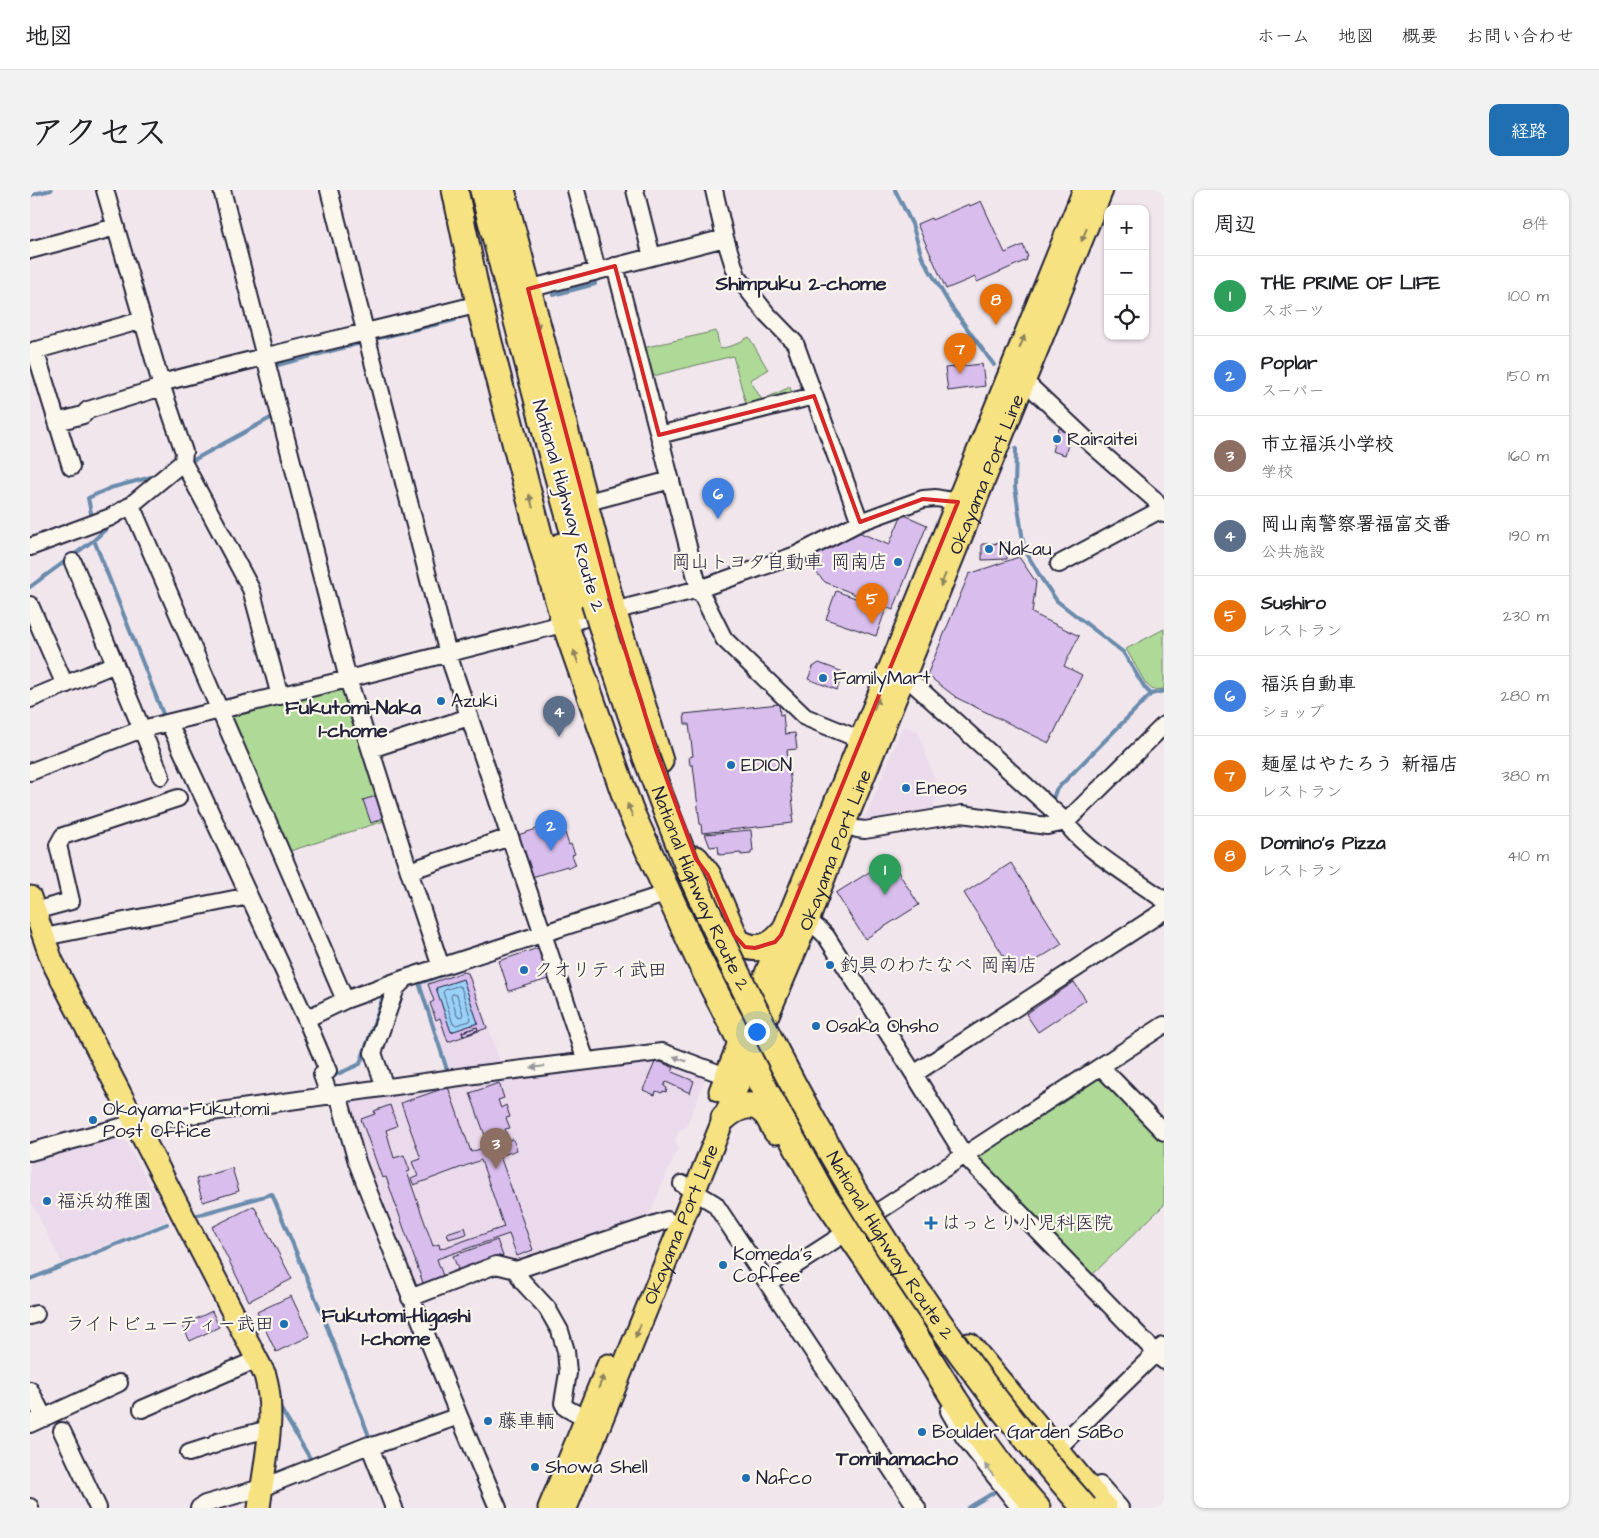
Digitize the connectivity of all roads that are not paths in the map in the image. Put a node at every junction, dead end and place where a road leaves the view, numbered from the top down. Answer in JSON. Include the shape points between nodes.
{"nodes":[{"id":1,"x":105,"y":190,"type":"edge"},
{"id":2,"x":222,"y":190,"type":"edge"},
{"id":3,"x":329,"y":190,"type":"edge"},
{"id":4,"x":448,"y":190,"type":"edge"},
{"id":5,"x":454,"y":190,"type":"edge"},
{"id":6,"x":466,"y":190,"type":"edge"},
{"id":7,"x":483,"y":190,"type":"edge"},
{"id":8,"x":496,"y":190,"type":"edge"},
{"id":9,"x":502,"y":190,"type":"edge"},
{"id":10,"x":576,"y":190,"type":"edge"},
{"id":11,"x":635,"y":190,"type":"edge"},
{"id":12,"x":714,"y":190,"type":"edge"},
{"id":13,"x":1084,"y":190,"type":"edge"},
{"id":14,"x":1102,"y":190,"type":"edge"},
{"id":15,"x":112,"y":228,"type":"junction"},
{"id":16,"x":725,"y":238,"type":"junction"},
{"id":17,"x":30,"y":250,"type":"edge"},
{"id":18,"x":652,"y":257,"type":"junction"},
{"id":19,"x":470,"y":266,"type":"junction"},
{"id":20,"x":615,"y":266,"type":"junction"},
{"id":21,"x":597,"y":270,"type":"junction"},
{"id":22,"x":518,"y":288,"type":"junction"},
{"id":23,"x":479,"y":304,"type":"junction"},
{"id":24,"x":140,"y":321,"type":"junction"},
{"id":25,"x":366,"y":333,"type":"junction"},
{"id":26,"x":34,"y":354,"type":"edge"},
{"id":27,"x":265,"y":356,"type":"junction"},
{"id":28,"x":1018,"y":375,"type":"junction"},
{"id":29,"x":160,"y":386,"type":"junction"},
{"id":30,"x":814,"y":396,"type":"junction"},
{"id":31,"x":57,"y":422,"type":"junction"},
{"id":32,"x":659,"y":435,"type":"junction"},
{"id":33,"x":183,"y":462,"type":"junction"},
{"id":34,"x":71,"y":467,"type":"dead end"},
{"id":35,"x":671,"y":480,"type":"junction"},
{"id":36,"x":958,"y":502,"type":"junction"},
{"id":37,"x":584,"y":503,"type":"junction"},
{"id":38,"x":1161,"y":504,"type":"edge"},
{"id":39,"x":131,"y":506,"type":"junction"},
{"id":40,"x":860,"y":522,"type":"junction"},
{"id":41,"x":30,"y":546,"type":"edge"},
{"id":42,"x":73,"y":562,"type":"dead end"},
{"id":43,"x":1059,"y":564,"type":"dead end"},
{"id":44,"x":699,"y":589,"type":"junction"},
{"id":45,"x":30,"y":605,"type":"edge"},
{"id":46,"x":588,"y":610,"type":"junction"},
{"id":47,"x":448,"y":654,"type":"junction"},
{"id":48,"x":115,"y":664,"type":"junction"},
{"id":49,"x":897,"y":672,"type":"junction"},
{"id":50,"x":348,"y":679,"type":"junction"},
{"id":51,"x":65,"y":685,"type":"junction"},
{"id":52,"x":280,"y":696,"type":"junction"},
{"id":53,"x":30,"y":699,"type":"edge"},
{"id":54,"x":220,"y":711,"type":"junction"},
{"id":55,"x":469,"y":717,"type":"junction"},
{"id":56,"x":169,"y":723,"type":"junction"},
{"id":57,"x":1164,"y":725,"type":"edge"},
{"id":58,"x":142,"y":729,"type":"junction"},
{"id":59,"x":861,"y":740,"type":"junction"},
{"id":60,"x":375,"y":748,"type":"junction"},
{"id":61,"x":30,"y":772,"type":"edge"},
{"id":62,"x":161,"y":776,"type":"dead end"},
{"id":63,"x":178,"y":798,"type":"dead end"},
{"id":64,"x":836,"y":822,"type":"junction"},
{"id":65,"x":1066,"y":822,"type":"junction"},
{"id":66,"x":510,"y":837,"type":"junction"},
{"id":67,"x":696,"y":859,"type":"junction"},
{"id":68,"x":414,"y":870,"type":"junction"},
{"id":69,"x":668,"y":893,"type":"junction"},
{"id":70,"x":246,"y":897,"type":"junction"},
{"id":71,"x":1164,"y":900,"type":"edge"},
{"id":72,"x":31,"y":902,"type":"edge"},
{"id":73,"x":1164,"y":910,"type":"edge"},
{"id":74,"x":793,"y":924,"type":"junction"},
{"id":75,"x":44,"y":937,"type":"junction"},
{"id":76,"x":545,"y":938,"type":"junction"},
{"id":77,"x":443,"y":963,"type":"junction"},
{"id":78,"x":406,"y":978,"type":"junction"},
{"id":79,"x":345,"y":1000,"type":"junction"},
{"id":80,"x":306,"y":1019,"type":"junction"},
{"id":81,"x":1164,"y":1025,"type":"edge"},
{"id":82,"x":754,"y":1028,"type":"junction"},
{"id":83,"x":586,"y":1061,"type":"junction"},
{"id":84,"x":1101,"y":1067,"type":"junction"},
{"id":85,"x":914,"y":1074,"type":"junction"},
{"id":86,"x":726,"y":1076,"type":"junction"},
{"id":87,"x":385,"y":1087,"type":"junction"},
{"id":88,"x":333,"y":1094,"type":"junction"},
{"id":89,"x":724,"y":1118,"type":"junction"},
{"id":90,"x":135,"y":1123,"type":"junction"},
{"id":91,"x":1164,"y":1132,"type":"edge"},
{"id":92,"x":30,"y":1152,"type":"edge"},
{"id":93,"x":964,"y":1155,"type":"junction"},
{"id":94,"x":688,"y":1188,"type":"junction"},
{"id":95,"x":823,"y":1195,"type":"junction"},
{"id":96,"x":876,"y":1213,"type":"junction"},
{"id":97,"x":668,"y":1220,"type":"junction"},
{"id":98,"x":847,"y":1232,"type":"junction"},
{"id":99,"x":873,"y":1268,"type":"junction"},
{"id":100,"x":516,"y":1270,"type":"junction"},
{"id":101,"x":768,"y":1283,"type":"junction"},
{"id":102,"x":410,"y":1298,"type":"junction"},
{"id":103,"x":911,"y":1330,"type":"junction"},
{"id":104,"x":963,"y":1338,"type":"junction"},
{"id":105,"x":1161,"y":1353,"type":"edge"},
{"id":106,"x":258,"y":1359,"type":"junction"},
{"id":107,"x":119,"y":1383,"type":"dead end"},
{"id":108,"x":30,"y":1390,"type":"edge"},
{"id":109,"x":142,"y":1409,"type":"dead end"},
{"id":110,"x":455,"y":1418,"type":"junction"},
{"id":111,"x":586,"y":1418,"type":"junction"},
{"id":112,"x":37,"y":1421,"type":"edge"},
{"id":113,"x":270,"y":1429,"type":"junction"},
{"id":114,"x":62,"y":1431,"type":"dead end"},
{"id":115,"x":1064,"y":1442,"type":"junction"},
{"id":116,"x":370,"y":1447,"type":"junction"},
{"id":117,"x":189,"y":1453,"type":"dead end"},
{"id":118,"x":260,"y":1498,"type":"edge"},
{"id":119,"x":98,"y":1508,"type":"edge"},
{"id":120,"x":198,"y":1508,"type":"edge"},
{"id":121,"x":394,"y":1508,"type":"edge"},
{"id":122,"x":498,"y":1508,"type":"edge"},
{"id":123,"x":549,"y":1508,"type":"edge"},
{"id":124,"x":566,"y":1508,"type":"edge"},
{"id":125,"x":917,"y":1508,"type":"edge"},
{"id":126,"x":1020,"y":1508,"type":"edge"},
{"id":127,"x":1037,"y":1508,"type":"edge"},
{"id":128,"x":1064,"y":1508,"type":"edge"},
{"id":129,"x":1085,"y":1508,"type":"edge"},
{"id":130,"x":1104,"y":1508,"type":"edge"},
{"id":131,"x":1120,"y":1508,"type":"edge"}],
"edges":[{"from":1,"to":15,"type":"street"},
{"from":2,"to":27,"type":"street"},
{"from":3,"to":25,"type":"street"},
{"from":4,"to":19,"type":"highway"},
{"from":5,"to":19,"type":"highway"},
{"from":6,"to":46,"type":"highway","name":"National Highway Route 2","via":[[534,450]]},
{"from":7,"to":22,"type":"highway","name":"National Highway Route 2"},
{"from":8,"to":22,"type":"highway"},
{"from":9,"to":22,"type":"highway"},
{"from":10,"to":21,"type":"street"},
{"from":11,"to":18,"type":"street"},
{"from":12,"to":16,"type":"street"},
{"from":28,"to":13,"type":"main road","name":"Okayama Port Line","one_way":true},
{"from":14,"to":28,"type":"main road","name":"Okayama Port Line","one_way":true},
{"from":15,"to":17,"type":"street"},
{"from":15,"to":24,"type":"street"},
{"from":16,"to":18,"type":"street"},
{"from":16,"to":30,"type":"street","via":[[737,276],[795,343]]},
{"from":18,"to":20,"type":"street"},
{"from":19,"to":23,"type":"highway"},
{"from":20,"to":21,"type":"street"},
{"from":20,"to":32,"type":"street"},
{"from":21,"to":22,"type":"street"},
{"from":22,"to":37,"type":"highway","one_way":true},
{"from":22,"to":46,"type":"highway","name":"National Highway Route 2","via":[[549,445]]},
{"from":23,"to":25,"type":"street"},
{"from":46,"to":23,"type":"highway","one_way":true,"via":[[538,529]]},
{"from":24,"to":26,"type":"street"},
{"from":24,"to":29,"type":"street"},
{"from":25,"to":27,"type":"street"},
{"from":25,"to":47,"type":"street"},
{"from":26,"to":31,"type":"street"},
{"from":27,"to":29,"type":"street"},
{"from":27,"to":50,"type":"street"},
{"from":28,"to":36,"type":"main road","name":"Okayama Port Line"},
{"from":28,"to":38,"type":"street"},
{"from":28,"to":49,"type":"main road","name":"Okayama Port Line","one_way":true},
{"from":29,"to":31,"type":"street"},
{"from":29,"to":33,"type":"street","via":[[184,452]]},
{"from":30,"to":32,"type":"street"},
{"from":30,"to":40,"type":"street"},
{"from":31,"to":34,"type":"street"},
{"from":32,"to":35,"type":"street"},
{"from":33,"to":39,"type":"street"},
{"from":33,"to":52,"type":"street","via":[[251,589]]},
{"from":35,"to":37,"type":"street"},
{"from":35,"to":44,"type":"street"},
{"from":36,"to":40,"type":"street","via":[[924,499]]},
{"from":36,"to":49,"type":"main road","name":"Okayama Port Line"},
{"from":37,"to":46,"type":"highway"},
{"from":38,"to":43,"type":"street"},
{"from":39,"to":41,"type":"street","via":[[111,517]]},
{"from":39,"to":54,"type":"street"},
{"from":40,"to":44,"type":"street","via":[[796,555]]},
{"from":42,"to":48,"type":"street"},
{"from":44,"to":46,"type":"street"},
{"from":44,"to":59,"type":"street","via":[[724,639],[805,717]]},
{"from":45,"to":51,"type":"street"},
{"from":46,"to":47,"type":"street"},
{"from":46,"to":67,"type":"highway","via":[[656,750]]},
{"from":69,"to":46,"type":"highway","one_way":true,"via":[[630,810]]},
{"from":46,"to":128,"type":"highway","name":"National Highway Route 2","via":[[623,744],[675,878],[770,1076],[811,1151],[915,1316],[970,1392]]},
{"from":46,"to":129,"type":"highway","name":"National Highway Route 2","bridge":true,"via":[[691,874],[788,1078],[855,1196],[929,1308],[989,1391]]},
{"from":47,"to":50,"type":"street"},
{"from":47,"to":55,"type":"street"},
{"from":48,"to":51,"type":"street"},
{"from":48,"to":58,"type":"street"},
{"from":59,"to":49,"type":"main road","name":"Okayama Port Line","one_way":true},
{"from":49,"to":64,"type":"main road","name":"Okayama Port Line"},
{"from":49,"to":65,"type":"street"},
{"from":50,"to":52,"type":"street"},
{"from":50,"to":60,"type":"street"},
{"from":51,"to":53,"type":"street"},
{"from":52,"to":54,"type":"street"},
{"from":54,"to":56,"type":"street"},
{"from":54,"to":79,"type":"street"},
{"from":55,"to":60,"type":"street"},
{"from":55,"to":66,"type":"street"},
{"from":56,"to":58,"type":"street"},
{"from":56,"to":70,"type":"street"},
{"from":57,"to":65,"type":"street"},
{"from":58,"to":61,"type":"street"},
{"from":58,"to":62,"type":"street"},
{"from":59,"to":64,"type":"main road","name":"Okayama Port Line"},
{"from":60,"to":68,"type":"street"},
{"from":63,"to":72,"type":"street","via":[[62,836],[58,846],[71,901]]},
{"from":64,"to":65,"type":"street","via":[[865,830],[962,814],[1047,826]]},
{"from":64,"to":74,"type":"main road","name":"Okayama Port Line"},
{"from":65,"to":71,"type":"street","via":[[1071,831],[1108,861]]},
{"from":66,"to":68,"type":"street"},
{"from":66,"to":76,"type":"street"},
{"from":67,"to":74,"type":"highway","via":[[708,875],[737,941],[745,947],[761,948],[775,942]]},
{"from":67,"to":82,"type":"highway","via":[[733,947]]},
{"from":68,"to":77,"type":"street"},
{"from":69,"to":76,"type":"street"},
{"from":69,"to":82,"type":"highway","via":[[697,956]]},
{"from":70,"to":75,"type":"street"},
{"from":70,"to":80,"type":"street"},
{"from":72,"to":75,"type":"main road"},
{"from":73,"to":85,"type":"street"},
{"from":74,"to":82,"type":"main road","name":"Okayama Port Line"},
{"from":74,"to":82,"type":"main road","name":"Okayama Port Line"},
{"from":74,"to":85,"type":"street","via":[[819,928],[826,936]]},
{"from":75,"to":90,"type":"main road","via":[[52,961]]},
{"from":76,"to":77,"type":"street"},
{"from":76,"to":83,"type":"street"},
{"from":77,"to":78,"type":"street"},
{"from":78,"to":79,"type":"street"},
{"from":78,"to":87,"type":"street","via":[[396,988],[373,1053]]},
{"from":79,"to":80,"type":"street"},
{"from":80,"to":88,"type":"street","via":[[328,1071],[322,1075]]},
{"from":81,"to":84,"type":"street"},
{"from":82,"to":86,"type":"main road","name":"Okayama Port Line"},
{"from":82,"to":89,"type":"main road","name":"Okayama Port Line"},
{"from":82,"to":95,"type":"highway"},
{"from":82,"to":96,"type":"highway","via":[[818,1114]]},
{"from":82,"to":99,"type":"highway","via":[[857,1226]]},
{"from":86,"to":83,"type":"street","one_way":true,"via":[[662,1052]]},
{"from":83,"to":87,"type":"street","one_way":true},
{"from":84,"to":91,"type":"street"},
{"from":84,"to":93,"type":"street"},
{"from":85,"to":93,"type":"street"},
{"from":86,"to":94,"type":"main road","name":"Okayama Port Line"},
{"from":87,"to":88,"type":"street"},
{"from":88,"to":90,"type":"street"},
{"from":88,"to":102,"type":"street"},
{"from":89,"to":94,"type":"main road","name":"Okayama Port Line"},
{"from":89,"to":95,"type":"highway","via":[[742,1107],[761,1109],[798,1171]]},
{"from":90,"to":92,"type":"street"},
{"from":90,"to":106,"type":"main road"},
{"from":93,"to":96,"type":"street"},
{"from":93,"to":105,"type":"street"},
{"from":94,"to":97,"type":"main road","name":"Okayama Port Line"},
{"from":94,"to":101,"type":"street","via":[[715,1204]]},
{"from":94,"to":124,"type":"main road","name":"Okayama Port Line","one_way":true},
{"from":95,"to":98,"type":"highway"},
{"from":96,"to":104,"type":"highway","via":[[927,1292]]},
{"from":97,"to":100,"type":"street"},
{"from":111,"to":97,"type":"main road","name":"Okayama Port Line","one_way":true},
{"from":98,"to":99,"type":"highway"},
{"from":98,"to":101,"type":"street"},
{"from":99,"to":103,"type":"highway"},
{"from":100,"to":102,"type":"street","via":[[496,1265]]},
{"from":100,"to":111,"type":"street","via":[[547,1308],[560,1332],[568,1373],[566,1408]]},
{"from":101,"to":125,"type":"street"},
{"from":102,"to":110,"type":"street"},
{"from":126,"to":103,"type":"street","one_way":true,"via":[[964,1437]]},
{"from":103,"to":127,"type":"highway","via":[[978,1434]]},
{"from":104,"to":115,"type":"street","via":[[1005,1374]]},
{"from":104,"to":130,"type":"highway"},
{"from":105,"to":115,"type":"street"},
{"from":106,"to":109,"type":"street"},
{"from":106,"to":113,"type":"main road","via":[[268,1383]]},
{"from":107,"to":112,"type":"street"},
{"from":108,"to":112,"type":"street"},
{"from":110,"to":116,"type":"street"},
{"from":110,"to":122,"type":"street"},
{"from":111,"to":123,"type":"main road","name":"Okayama Port Line"},
{"from":113,"to":117,"type":"street","via":[[217,1442]]},
{"from":113,"to":118,"type":"main road"},
{"from":114,"to":119,"type":"street"},
{"from":115,"to":131,"type":"street"},
{"from":116,"to":118,"type":"street"},
{"from":116,"to":121,"type":"street"},
{"from":118,"to":120,"type":"street","via":[[205,1504]]}]}
